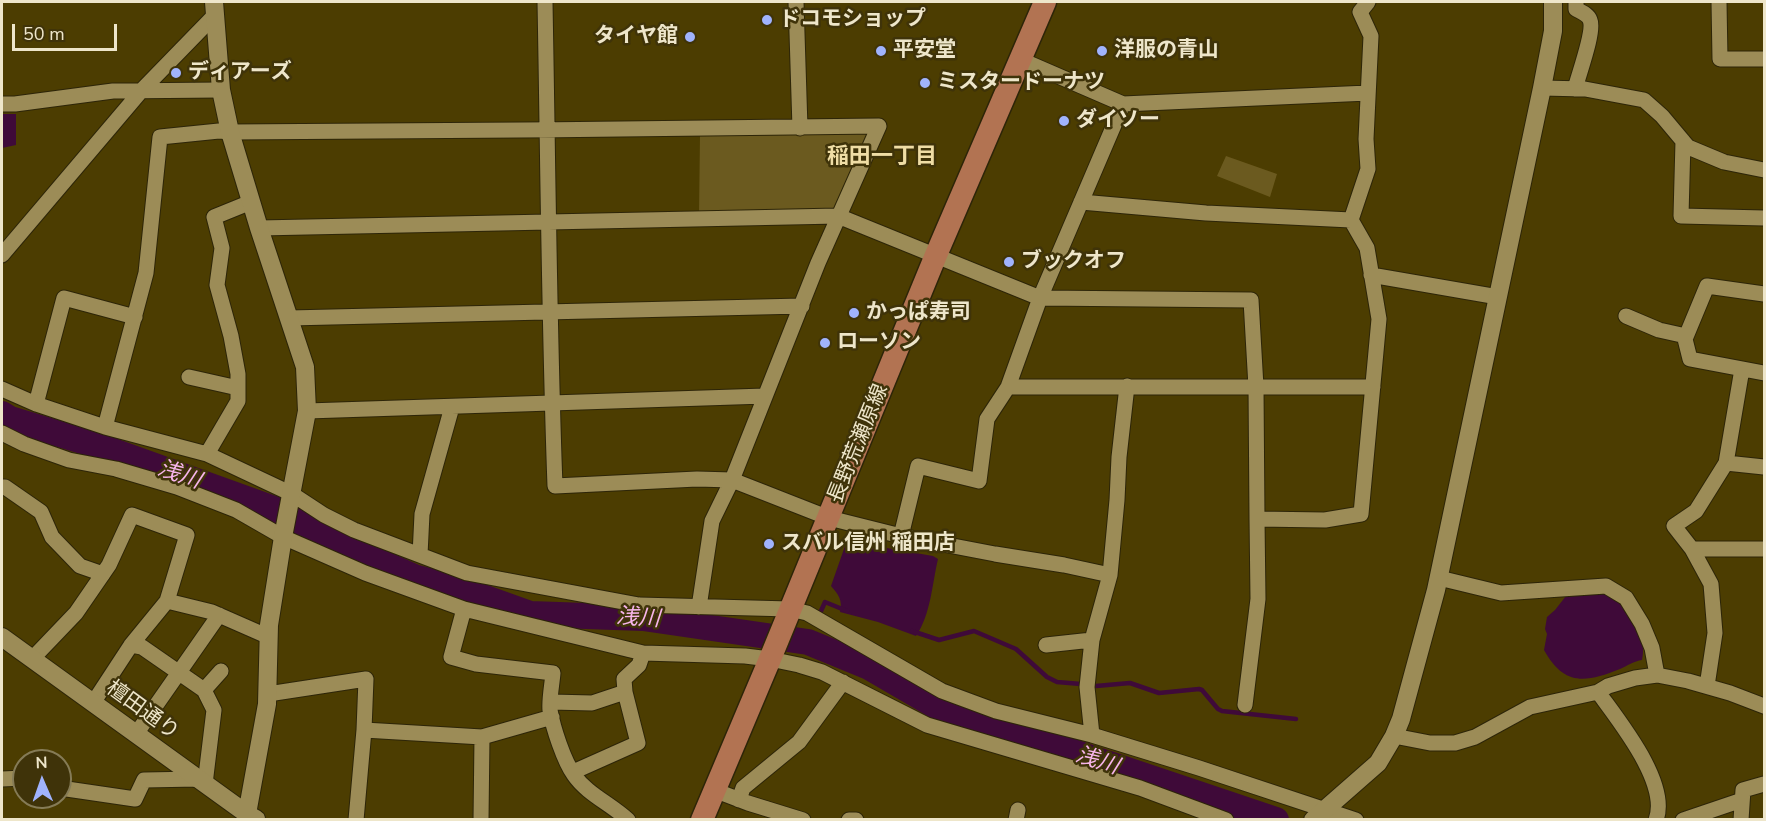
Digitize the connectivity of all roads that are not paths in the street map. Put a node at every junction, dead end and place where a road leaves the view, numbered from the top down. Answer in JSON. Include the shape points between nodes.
{"nodes":[{"id":1,"x":545,"y":2,"type":"edge"},
{"id":2,"x":796,"y":2,"type":"edge"},
{"id":3,"x":1045,"y":2,"type":"edge"},
{"id":4,"x":1368,"y":2,"type":"edge"},
{"id":5,"x":1553,"y":2,"type":"edge"},
{"id":6,"x":1576,"y":2,"type":"edge"},
{"id":7,"x":1719,"y":2,"type":"edge"},
{"id":8,"x":214,"y":9,"type":"edge"},
{"id":9,"x":1019,"y":59,"type":"junction"},
{"id":10,"x":1764,"y":59,"type":"edge"},
{"id":11,"x":1542,"y":88,"type":"junction"},
{"id":12,"x":1575,"y":89,"type":"junction"},
{"id":13,"x":142,"y":90,"type":"junction"},
{"id":14,"x":221,"y":90,"type":"junction"},
{"id":15,"x":1368,"y":93,"type":"junction"},
{"id":16,"x":2,"y":104,"type":"edge"},
{"id":17,"x":1123,"y":104,"type":"junction"},
{"id":18,"x":800,"y":128,"type":"junction"},
{"id":19,"x":547,"y":130,"type":"junction"},
{"id":20,"x":230,"y":132,"type":"junction"},
{"id":21,"x":1683,"y":141,"type":"junction"},
{"id":22,"x":1764,"y":170,"type":"edge"},
{"id":23,"x":251,"y":202,"type":"junction"},
{"id":24,"x":1081,"y":202,"type":"junction"},
{"id":25,"x":838,"y":216,"type":"junction"},
{"id":26,"x":1764,"y":218,"type":"edge"},
{"id":27,"x":1351,"y":220,"type":"junction"},
{"id":28,"x":549,"y":222,"type":"junction"},
{"id":29,"x":259,"y":228,"type":"junction"},
{"id":30,"x":3,"y":252,"type":"edge"},
{"id":31,"x":936,"y":255,"type":"junction"},
{"id":32,"x":1371,"y":275,"type":"junction"},
{"id":33,"x":1764,"y":294,"type":"edge"},
{"id":34,"x":1498,"y":297,"type":"junction"},
{"id":35,"x":1040,"y":298,"type":"junction"},
{"id":36,"x":802,"y":306,"type":"junction"},
{"id":37,"x":550,"y":312,"type":"junction"},
{"id":38,"x":1626,"y":316,"type":"dead end"},
{"id":39,"x":135,"y":317,"type":"junction"},
{"id":40,"x":289,"y":318,"type":"junction"},
{"id":41,"x":1686,"y":336,"type":"junction"},
{"id":42,"x":1742,"y":369,"type":"junction"},
{"id":43,"x":1764,"y":373,"type":"edge"},
{"id":44,"x":189,"y":377,"type":"dead end"},
{"id":45,"x":1127,"y":386,"type":"junction"},
{"id":46,"x":1008,"y":387,"type":"junction"},
{"id":47,"x":1256,"y":387,"type":"junction"},
{"id":48,"x":1373,"y":387,"type":"junction"},
{"id":49,"x":238,"y":388,"type":"junction"},
{"id":50,"x":2,"y":389,"type":"edge"},
{"id":51,"x":765,"y":396,"type":"junction"},
{"id":52,"x":36,"y":404,"type":"junction"},
{"id":53,"x":552,"y":404,"type":"junction"},
{"id":54,"x":452,"y":407,"type":"junction"},
{"id":55,"x":307,"y":411,"type":"junction"},
{"id":56,"x":105,"y":427,"type":"junction"},
{"id":57,"x":2,"y":433,"type":"edge"},
{"id":58,"x":207,"y":454,"type":"junction"},
{"id":59,"x":1726,"y":463,"type":"junction"},
{"id":60,"x":1764,"y":467,"type":"edge"},
{"id":61,"x":732,"y":480,"type":"junction"},
{"id":62,"x":2,"y":487,"type":"edge"},
{"id":63,"x":291,"y":497,"type":"junction"},
{"id":64,"x":829,"y":518,"type":"junction"},
{"id":65,"x":1257,"y":519,"type":"junction"},
{"id":66,"x":284,"y":533,"type":"junction"},
{"id":67,"x":901,"y":536,"type":"junction"},
{"id":68,"x":1692,"y":549,"type":"junction"},
{"id":69,"x":1764,"y":549,"type":"edge"},
{"id":70,"x":420,"y":555,"type":"junction"},
{"id":71,"x":103,"y":574,"type":"junction"},
{"id":72,"x":1110,"y":575,"type":"junction"},
{"id":73,"x":1439,"y":578,"type":"junction"},
{"id":74,"x":167,"y":601,"type":"junction"},
{"id":75,"x":699,"y":607,"type":"junction"},
{"id":76,"x":464,"y":609,"type":"junction"},
{"id":77,"x":788,"y":613,"type":"junction"},
{"id":78,"x":219,"y":615,"type":"junction"},
{"id":79,"x":2,"y":637,"type":"edge"},
{"id":80,"x":269,"y":637,"type":"junction"},
{"id":81,"x":1092,"y":640,"type":"junction"},
{"id":82,"x":130,"y":645,"type":"junction"},
{"id":83,"x":1046,"y":645,"type":"dead end"},
{"id":84,"x":643,"y":653,"type":"junction"},
{"id":85,"x":771,"y":656,"type":"junction"},
{"id":86,"x":32,"y":659,"type":"junction"},
{"id":87,"x":221,"y":671,"type":"dead end"},
{"id":88,"x":179,"y":673,"type":"junction"},
{"id":89,"x":1657,"y":675,"type":"junction"},
{"id":90,"x":843,"y":682,"type":"junction"},
{"id":91,"x":1707,"y":686,"type":"junction"},
{"id":92,"x":204,"y":690,"type":"junction"},
{"id":93,"x":625,"y":692,"type":"junction"},
{"id":94,"x":1598,"y":692,"type":"junction"},
{"id":95,"x":268,"y":694,"type":"junction"},
{"id":96,"x":93,"y":703,"type":"junction"},
{"id":97,"x":1245,"y":705,"type":"dead end"},
{"id":98,"x":1764,"y":706,"type":"edge"},
{"id":99,"x":551,"y":710,"type":"junction"},
{"id":100,"x":364,"y":730,"type":"junction"},
{"id":101,"x":136,"y":734,"type":"junction"},
{"id":102,"x":1092,"y":735,"type":"junction"},
{"id":103,"x":1394,"y":736,"type":"junction"},
{"id":104,"x":482,"y":738,"type":"junction"},
{"id":105,"x":573,"y":772,"type":"junction"},
{"id":106,"x":202,"y":781,"type":"junction"},
{"id":107,"x":1764,"y":784,"type":"edge"},
{"id":108,"x":72,"y":790,"type":"edge"},
{"id":109,"x":714,"y":790,"type":"junction"},
{"id":110,"x":739,"y":800,"type":"junction"},
{"id":111,"x":1742,"y":800,"type":"junction"},
{"id":112,"x":1319,"y":814,"type":"edge"},
{"id":113,"x":252,"y":817,"type":"edge"},
{"id":114,"x":356,"y":819,"type":"edge"},
{"id":115,"x":481,"y":819,"type":"edge"},
{"id":116,"x":628,"y":819,"type":"edge"},
{"id":117,"x":702,"y":819,"type":"edge"},
{"id":118,"x":803,"y":819,"type":"edge"},
{"id":119,"x":849,"y":819,"type":"edge"},
{"id":120,"x":856,"y":819,"type":"edge"},
{"id":121,"x":1226,"y":819,"type":"edge"},
{"id":122,"x":1356,"y":819,"type":"edge"},
{"id":123,"x":1656,"y":819,"type":"edge"},
{"id":124,"x":1683,"y":819,"type":"edge"},
{"id":125,"x":1741,"y":819,"type":"edge"}],
"edges":[{"from":1,"to":19,"type":"street"},
{"from":2,"to":18,"type":"street"},
{"from":3,"to":9,"type":"main road","name":"長野荒瀬原線"},
{"from":4,"to":15,"type":"street","via":[[1360,12],[1371,36]]},
{"from":5,"to":11,"type":"street","via":[[1553,31]]},
{"from":6,"to":12,"type":"street","via":[[1576,9],[1588,16],[1591,32]]},
{"from":7,"to":10,"type":"street","via":[[1720,59]]},
{"from":8,"to":13,"type":"street"},
{"from":8,"to":14,"type":"street"},
{"from":9,"to":17,"type":"street"},
{"from":9,"to":31,"type":"main road","name":"長野荒瀬原線"},
{"from":11,"to":12,"type":"street"},
{"from":11,"to":34,"type":"street"},
{"from":12,"to":21,"type":"street","via":[[1644,100]]},
{"from":13,"to":14,"type":"street"},
{"from":13,"to":16,"type":"street"},
{"from":13,"to":30,"type":"street"},
{"from":14,"to":20,"type":"street"},
{"from":15,"to":17,"type":"street"},
{"from":15,"to":27,"type":"street","via":[[1368,169]]},
{"from":17,"to":24,"type":"street"},
{"from":18,"to":19,"type":"street"},
{"from":18,"to":25,"type":"street","via":[[879,126]]},
{"from":19,"to":20,"type":"street"},
{"from":19,"to":28,"type":"street"},
{"from":20,"to":23,"type":"street"},
{"from":20,"to":39,"type":"street","via":[[160,137],[146,273]]},
{"from":21,"to":22,"type":"street","via":[[1688,147],[1724,162]]},
{"from":21,"to":26,"type":"street","via":[[1681,216]]},
{"from":23,"to":29,"type":"street"},
{"from":23,"to":49,"type":"street","via":[[214,217],[222,248],[217,285],[231,336]]},
{"from":24,"to":27,"type":"street"},
{"from":24,"to":35,"type":"street"},
{"from":25,"to":28,"type":"street"},
{"from":25,"to":31,"type":"street"},
{"from":25,"to":36,"type":"street"},
{"from":27,"to":32,"type":"street","via":[[1367,248]]},
{"from":28,"to":29,"type":"street"},
{"from":28,"to":37,"type":"street"},
{"from":29,"to":40,"type":"street"},
{"from":31,"to":35,"type":"street"},
{"from":31,"to":64,"type":"main road","name":"長野荒瀬原線"},
{"from":32,"to":34,"type":"street"},
{"from":32,"to":48,"type":"street","via":[[1379,319]]},
{"from":33,"to":41,"type":"street","via":[[1707,286]]},
{"from":34,"to":73,"type":"street"},
{"from":35,"to":46,"type":"street"},
{"from":35,"to":47,"type":"street","via":[[1251,300]]},
{"from":36,"to":37,"type":"street"},
{"from":36,"to":51,"type":"street"},
{"from":37,"to":40,"type":"street"},
{"from":37,"to":53,"type":"street"},
{"from":38,"to":41,"type":"street"},
{"from":39,"to":52,"type":"street","via":[[64,298]]},
{"from":39,"to":56,"type":"street"},
{"from":40,"to":55,"type":"street","via":[[305,367]]},
{"from":41,"to":42,"type":"street","via":[[1690,358]]},
{"from":42,"to":43,"type":"street"},
{"from":42,"to":59,"type":"street"},
{"from":44,"to":49,"type":"street"},
{"from":45,"to":46,"type":"street"},
{"from":45,"to":47,"type":"street"},
{"from":45,"to":72,"type":"street"},
{"from":46,"to":67,"type":"street","via":[[987,419],[979,481],[918,466]]},
{"from":47,"to":48,"type":"street"},
{"from":47,"to":65,"type":"street"},
{"from":48,"to":65,"type":"street","via":[[1361,514],[1325,520]]},
{"from":49,"to":58,"type":"street","via":[[238,401]]},
{"from":50,"to":52,"type":"street"},
{"from":51,"to":53,"type":"street"},
{"from":51,"to":61,"type":"street"},
{"from":52,"to":56,"type":"street"},
{"from":53,"to":54,"type":"street"},
{"from":53,"to":61,"type":"street","via":[[555,486]]},
{"from":54,"to":55,"type":"street"},
{"from":54,"to":70,"type":"street","via":[[422,514]]},
{"from":55,"to":63,"type":"street"},
{"from":56,"to":58,"type":"street"},
{"from":57,"to":66,"type":"street","via":[[69,460],[177,487]]},
{"from":58,"to":63,"type":"street"},
{"from":59,"to":60,"type":"street"},
{"from":59,"to":68,"type":"street","via":[[1696,511],[1674,525]]},
{"from":61,"to":64,"type":"street"},
{"from":61,"to":75,"type":"street","via":[[712,521]]},
{"from":62,"to":71,"type":"street","via":[[40,512],[52,537],[80,566]]},
{"from":63,"to":66,"type":"street"},
{"from":63,"to":70,"type":"street","via":[[354,530]]},
{"from":64,"to":67,"type":"street"},
{"from":64,"to":77,"type":"main road","name":"長野荒瀬原線"},
{"from":65,"to":97,"type":"street","via":[[1258,599]]},
{"from":66,"to":76,"type":"street","via":[[365,573]]},
{"from":66,"to":80,"type":"street"},
{"from":67,"to":72,"type":"street"},
{"from":68,"to":69,"type":"street"},
{"from":68,"to":91,"type":"street","via":[[1711,584],[1715,633]]},
{"from":70,"to":75,"type":"street","via":[[467,573],[639,604]]},
{"from":71,"to":74,"type":"street","via":[[132,515],[187,536]]},
{"from":71,"to":86,"type":"street","via":[[76,613]]},
{"from":72,"to":81,"type":"street"},
{"from":73,"to":89,"type":"street","via":[[1501,593],[1606,586],[1626,598],[1642,624]]},
{"from":73,"to":103,"type":"street"},
{"from":74,"to":78,"type":"street"},
{"from":74,"to":82,"type":"street"},
{"from":75,"to":77,"type":"street"},
{"from":76,"to":84,"type":"street"},
{"from":76,"to":99,"type":"street","via":[[451,657],[476,664],[553,673]]},
{"from":77,"to":85,"type":"main road","name":"長野荒瀬原線"},
{"from":77,"to":102,"type":"street","via":[[807,613],[942,691],[996,711]]},
{"from":78,"to":80,"type":"street"},
{"from":78,"to":88,"type":"street"},
{"from":79,"to":86,"type":"street","name":"檀田通り"},
{"from":80,"to":95,"type":"street"},
{"from":81,"to":83,"type":"street"},
{"from":81,"to":102,"type":"street","via":[[1087,687]]},
{"from":82,"to":88,"type":"street","via":[[142,647]]},
{"from":82,"to":96,"type":"street"},
{"from":84,"to":85,"type":"street"},
{"from":84,"to":93,"type":"street","via":[[639,665],[624,679]]},
{"from":85,"to":90,"type":"street"},
{"from":85,"to":109,"type":"main road","name":"長野荒瀬原線"},
{"from":86,"to":96,"type":"street","name":"檀田通り"},
{"from":87,"to":92,"type":"street"},
{"from":88,"to":92,"type":"street"},
{"from":88,"to":101,"type":"street"},
{"from":89,"to":91,"type":"street"},
{"from":89,"to":94,"type":"street","via":[[1635,678]]},
{"from":90,"to":110,"type":"street","via":[[799,742],[743,788]]},
{"from":90,"to":121,"type":"street","via":[[927,725],[1140,788]]},
{"from":91,"to":98,"type":"street"},
{"from":92,"to":106,"type":"street","via":[[214,710]]},
{"from":93,"to":99,"type":"street"},
{"from":93,"to":105,"type":"street","via":[[638,743]]},
{"from":94,"to":103,"type":"street","via":[[1530,707],[1475,737],[1455,743]]},
{"from":94,"to":123,"type":"street","via":[[1625,727],[1648,767],[1656,788]]},
{"from":95,"to":100,"type":"street","via":[[366,680]]},
{"from":95,"to":113,"type":"street"},
{"from":96,"to":101,"type":"street","name":"檀田通り"},
{"from":99,"to":104,"type":"street"},
{"from":99,"to":105,"type":"street","via":[[558,741]]},
{"from":100,"to":104,"type":"street"},
{"from":100,"to":114,"type":"street"},
{"from":101,"to":106,"type":"street","name":"檀田通り"},
{"from":102,"to":112,"type":"street","via":[[1250,784]]},
{"from":103,"to":112,"type":"street","via":[[1378,763]]},
{"from":104,"to":115,"type":"street"},
{"from":105,"to":116,"type":"street","via":[[591,792]]},
{"from":106,"to":108,"type":"street","via":[[144,780],[135,799]]},
{"from":106,"to":113,"type":"street","name":"檀田通り"},
{"from":107,"to":111,"type":"street","via":[[1743,790]]},
{"from":109,"to":110,"type":"street"},
{"from":109,"to":117,"type":"main road","name":"長野荒瀬原線"},
{"from":110,"to":118,"type":"street"},
{"from":111,"to":124,"type":"street"},
{"from":111,"to":125,"type":"street"},
{"from":112,"to":122,"type":"street"},
{"from":119,"to":120,"type":"street"}]}
